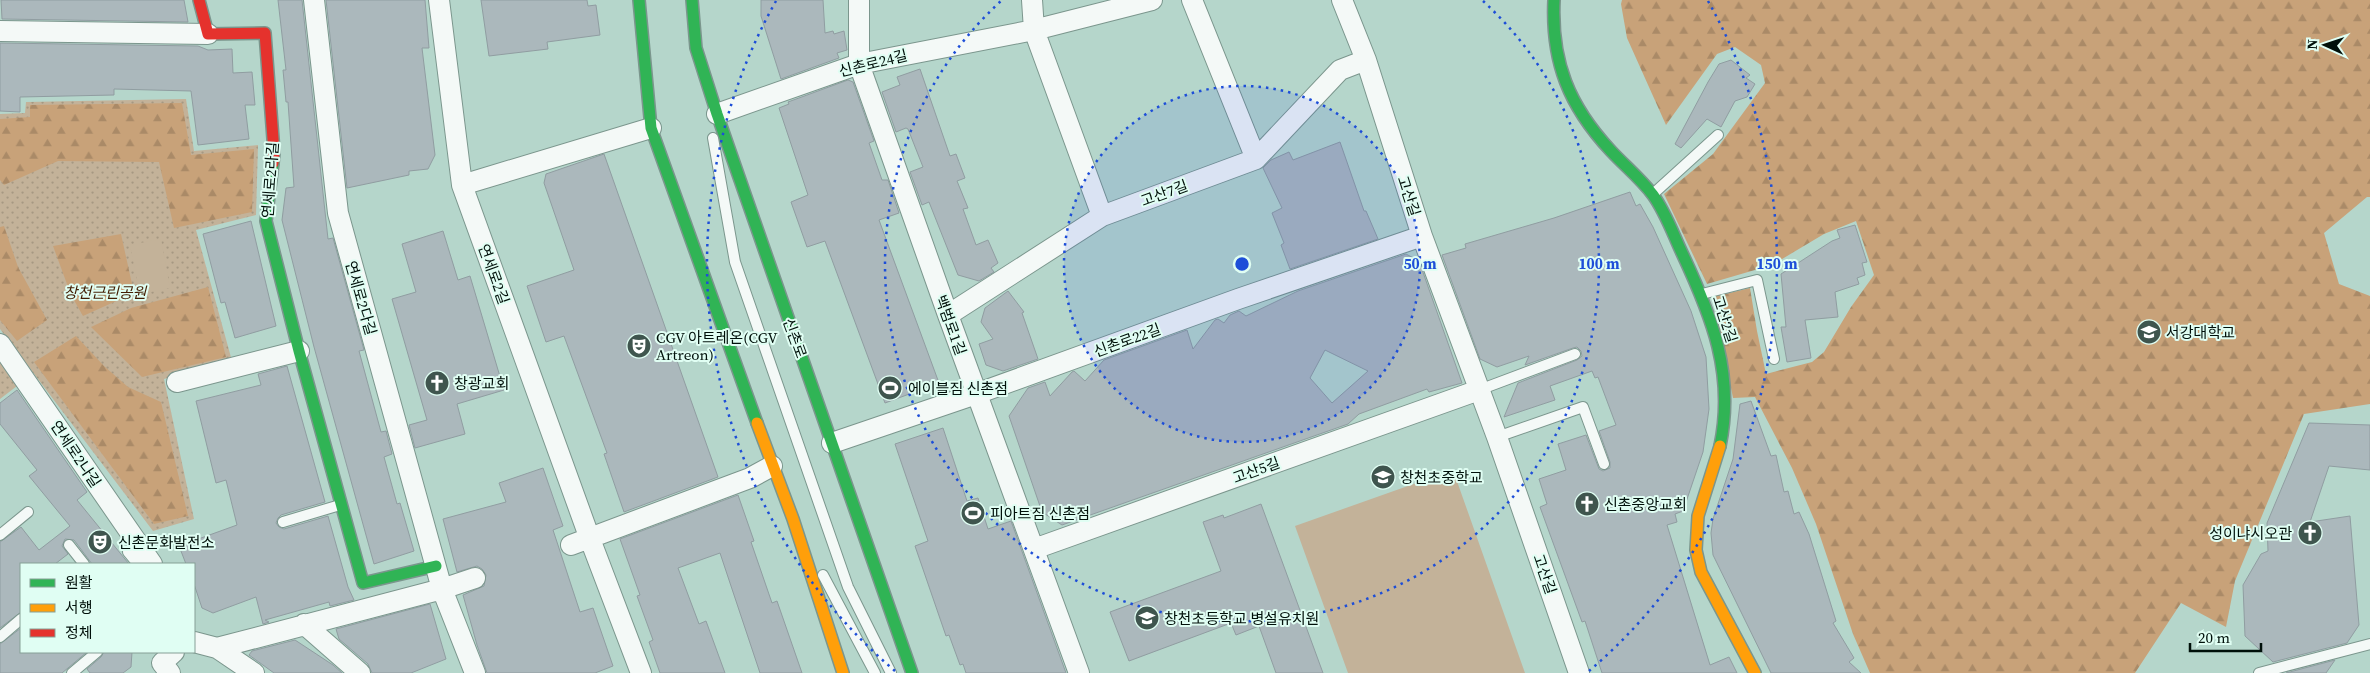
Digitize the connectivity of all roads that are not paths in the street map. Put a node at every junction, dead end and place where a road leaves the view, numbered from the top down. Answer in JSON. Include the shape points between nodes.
{"nodes":[{"id":1,"x":200,"y":0,"type":"edge"},
{"id":2,"x":314,"y":0,"type":"edge"},
{"id":3,"x":438,"y":0,"type":"edge"},
{"id":4,"x":639,"y":0,"type":"edge"},
{"id":5,"x":692,"y":0,"type":"edge"},
{"id":6,"x":859,"y":0,"type":"edge"},
{"id":7,"x":1032,"y":0,"type":"edge"},
{"id":8,"x":1192,"y":0,"type":"edge"},
{"id":9,"x":1342,"y":0,"type":"edge"},
{"id":10,"x":1554,"y":0,"type":"edge"},
{"id":11,"x":1142,"y":1,"type":"edge"},
{"id":12,"x":1034,"y":30,"type":"junction"},
{"id":13,"x":0,"y":31,"type":"edge"},
{"id":14,"x":208,"y":34,"type":"junction"},
{"id":15,"x":696,"y":48,"type":"junction"},
{"id":16,"x":1366,"y":60,"type":"junction"},
{"id":17,"x":859,"y":64,"type":"junction"},
{"id":18,"x":717,"y":114,"type":"junction"},
{"id":19,"x":651,"y":128,"type":"junction"},
{"id":20,"x":1718,"y":135,"type":"dead end"},
{"id":21,"x":1256,"y":159,"type":"junction"},
{"id":22,"x":462,"y":185,"type":"junction"},
{"id":23,"x":1652,"y":195,"type":"junction"},
{"id":24,"x":1102,"y":216,"type":"junction"},
{"id":25,"x":1422,"y":236,"type":"junction"},
{"id":26,"x":1701,"y":294,"type":"junction"},
{"id":27,"x":948,"y":315,"type":"junction"},
{"id":28,"x":0,"y":344,"type":"edge"},
{"id":29,"x":299,"y":351,"type":"junction"},
{"id":30,"x":1575,"y":354,"type":"dead end"},
{"id":31,"x":1774,"y":359,"type":"dead end"},
{"id":32,"x":177,"y":382,"type":"dead end"},
{"id":33,"x":1479,"y":390,"type":"junction"},
{"id":34,"x":976,"y":394,"type":"junction"},
{"id":35,"x":1497,"y":437,"type":"junction"},
{"id":36,"x":832,"y":443,"type":"junction"},
{"id":37,"x":1604,"y":464,"type":"dead end"},
{"id":38,"x":772,"y":466,"type":"junction"},
{"id":39,"x":341,"y":505,"type":"junction"},
{"id":40,"x":28,"y":512,"type":"dead end"},
{"id":41,"x":793,"y":519,"type":"junction"},
{"id":42,"x":283,"y":522,"type":"dead end"},
{"id":43,"x":0,"y":535,"type":"edge"},
{"id":44,"x":590,"y":539,"type":"junction"},
{"id":45,"x":68,"y":545,"type":"dead end"},
{"id":46,"x":571,"y":545,"type":"dead end"},
{"id":47,"x":1034,"y":549,"type":"junction"},
{"id":48,"x":128,"y":552,"type":"dead end"},
{"id":49,"x":83,"y":563,"type":"edge"},
{"id":50,"x":137,"y":563,"type":"edge"},
{"id":51,"x":151,"y":563,"type":"edge"},
{"id":52,"x":436,"y":566,"type":"junction"},
{"id":53,"x":475,"y":578,"type":"dead end"},
{"id":54,"x":442,"y":589,"type":"junction"},
{"id":55,"x":20,"y":620,"type":"edge"},
{"id":56,"x":304,"y":624,"type":"junction"},
{"id":57,"x":0,"y":637,"type":"edge"},
{"id":58,"x":195,"y":642,"type":"edge"},
{"id":59,"x":2370,"y":644,"type":"edge"},
{"id":60,"x":217,"y":648,"type":"junction"},
{"id":61,"x":96,"y":653,"type":"edge"},
{"id":62,"x":72,"y":673,"type":"edge"},
{"id":63,"x":254,"y":673,"type":"edge"},
{"id":64,"x":360,"y":673,"type":"edge"},
{"id":65,"x":475,"y":673,"type":"edge"},
{"id":66,"x":641,"y":673,"type":"edge"},
{"id":67,"x":843,"y":673,"type":"edge"},
{"id":68,"x":875,"y":673,"type":"edge"},
{"id":69,"x":891,"y":673,"type":"edge"},
{"id":70,"x":912,"y":673,"type":"edge"},
{"id":71,"x":1079,"y":673,"type":"edge"},
{"id":72,"x":1579,"y":673,"type":"edge"},
{"id":73,"x":1755,"y":673,"type":"edge"},
{"id":74,"x":2259,"y":673,"type":"edge"}],
"edges":[{"from":1,"to":14,"type":"street"},
{"from":2,"to":52,"type":"street","name":"연세로2다길","via":[[338,214]]},
{"from":3,"to":22,"type":"street","name":"연세로2길"},
{"from":4,"to":19,"type":"street"},
{"from":5,"to":15,"type":"street","name":"신촌로"},
{"from":6,"to":17,"type":"street","name":"백범로1길"},
{"from":7,"to":12,"type":"street"},
{"from":8,"to":21,"type":"street"},
{"from":9,"to":16,"type":"street","name":"고산길"},
{"from":10,"to":23,"type":"street","name":"고산2길","via":[[1557,62],[1568,92],[1602,142]]},
{"from":11,"to":12,"type":"street","name":"신촌로24길"},
{"from":12,"to":17,"type":"street","name":"신촌로24길"},
{"from":12,"to":24,"type":"street"},
{"from":13,"to":14,"type":"street","name":"연세로2라길"},
{"from":14,"to":29,"type":"street","name":"연세로2라길","via":[[265,33],[274,152],[266,221]]},
{"from":15,"to":18,"type":"street","name":"신촌로"},
{"from":15,"to":69,"type":"lane","via":[[735,262],[848,587]]},
{"from":16,"to":21,"type":"street","name":"고산7길","via":[[1340,70]]},
{"from":16,"to":25,"type":"street","name":"고산길"},
{"from":17,"to":18,"type":"street","name":"신촌로24길"},
{"from":17,"to":27,"type":"street","name":"백범로1길"},
{"from":18,"to":36,"type":"street","name":"신촌로"},
{"from":19,"to":22,"type":"street"},
{"from":19,"to":38,"type":"street"},
{"from":20,"to":23,"type":"lane"},
{"from":21,"to":24,"type":"street","name":"고산7길"},
{"from":22,"to":44,"type":"street","name":"연세로2길"},
{"from":23,"to":26,"type":"street","name":"고산2길"},
{"from":24,"to":27,"type":"street","name":"고산7길"},
{"from":25,"to":33,"type":"street","name":"고산길"},
{"from":25,"to":34,"type":"street","name":"신촌로22길"},
{"from":26,"to":31,"type":"lane","via":[[1757,280]]},
{"from":26,"to":73,"type":"street","name":"고산2길","via":[[1716,331],[1724,408],[1722,437],[1696,517],[1696,554],[1702,572]]},
{"from":27,"to":34,"type":"street","name":"백범로1길"},
{"from":28,"to":51,"type":"street","name":"연세로2나길"},
{"from":29,"to":32,"type":"street"},
{"from":29,"to":39,"type":"street","name":"연세로2라길"},
{"from":30,"to":33,"type":"lane"},
{"from":33,"to":35,"type":"street","name":"고산길"},
{"from":33,"to":47,"type":"street","name":"고산5길"},
{"from":34,"to":36,"type":"street","name":"신촌로22길"},
{"from":34,"to":47,"type":"street","name":"백범로1길"},
{"from":35,"to":37,"type":"lane","via":[[1583,407]]},
{"from":35,"to":72,"type":"street","name":"고산길"},
{"from":36,"to":70,"type":"street","name":"신촌로"},
{"from":38,"to":41,"type":"street"},
{"from":38,"to":44,"type":"street","via":[[750,478]]},
{"from":39,"to":42,"type":"lane"},
{"from":39,"to":52,"type":"street","name":"연세로2라길","via":[[363,584]]},
{"from":40,"to":43,"type":"lane"},
{"from":41,"to":67,"type":"street"},
{"from":41,"to":68,"type":"lane"},
{"from":44,"to":46,"type":"street"},
{"from":44,"to":66,"type":"street","name":"연세로2길"},
{"from":45,"to":49,"type":"lane"},
{"from":47,"to":71,"type":"street","name":"백범로1길"},
{"from":48,"to":50,"type":"lane"},
{"from":52,"to":54,"type":"street","name":"연세로2다길"},
{"from":53,"to":54,"type":"street"},
{"from":54,"to":56,"type":"street"},
{"from":54,"to":65,"type":"street","name":"연세로2다길"},
{"from":55,"to":57,"type":"lane"},
{"from":56,"to":60,"type":"street"},
{"from":56,"to":64,"type":"street"},
{"from":58,"to":60,"type":"street"},
{"from":59,"to":74,"type":"lane"},
{"from":60,"to":63,"type":"street"},
{"from":61,"to":62,"type":"lane"}]}
